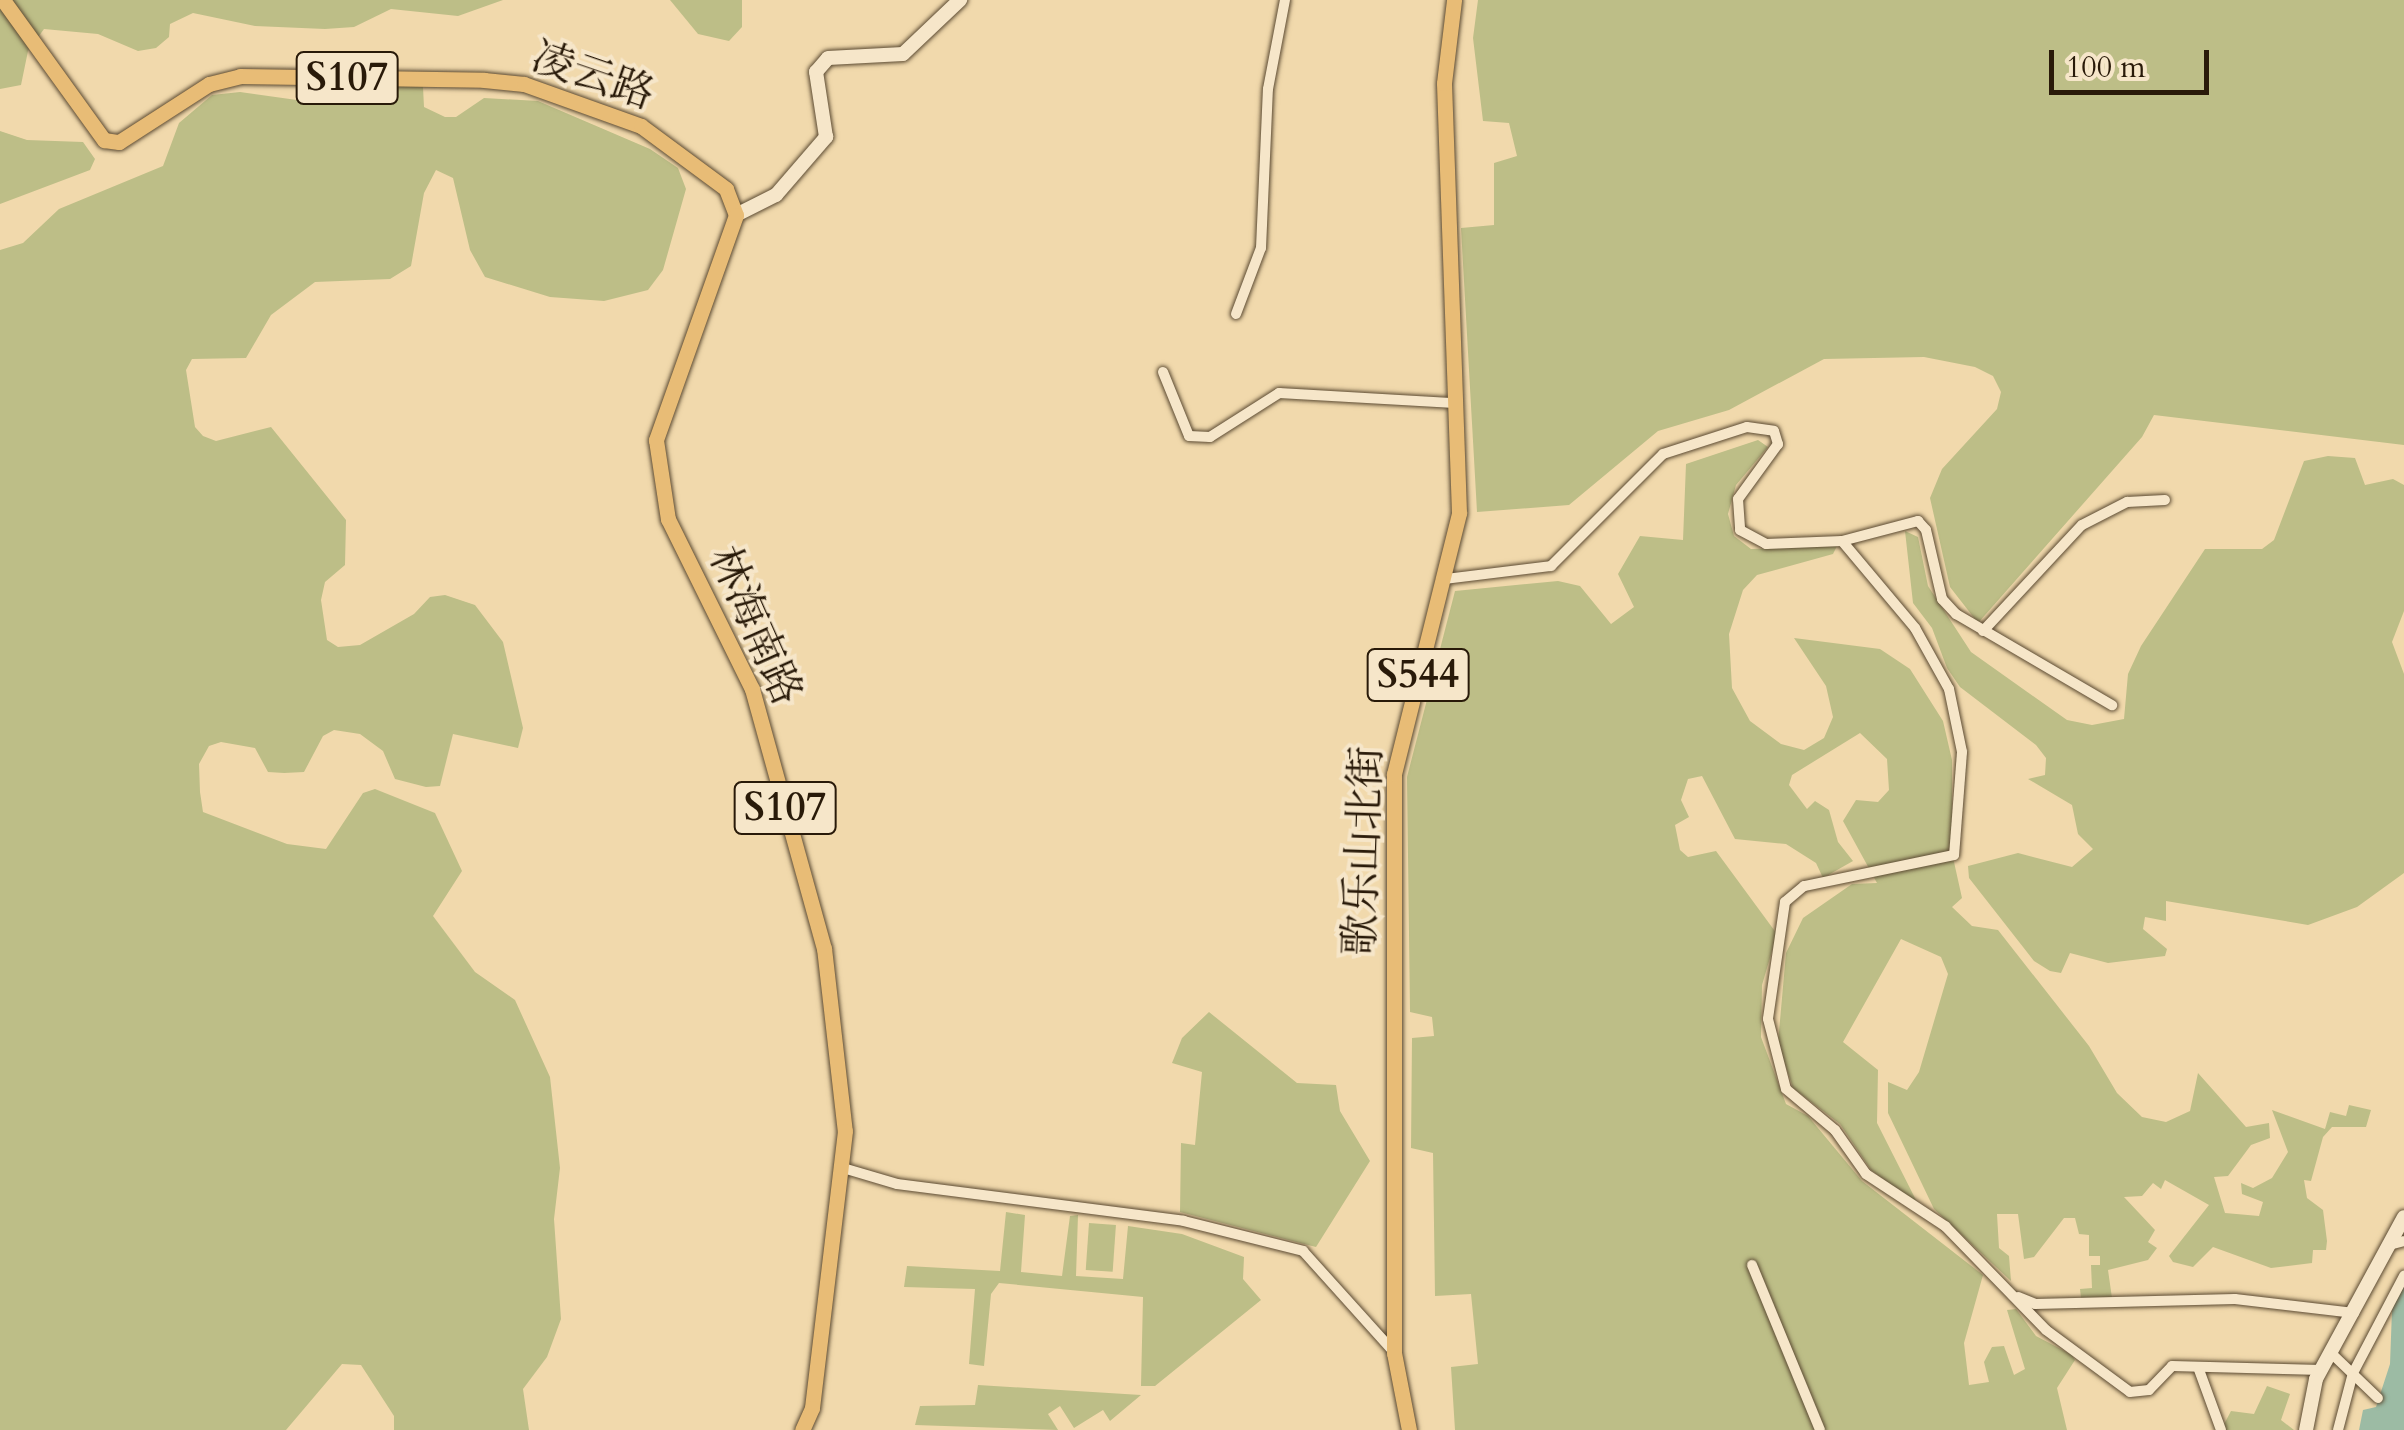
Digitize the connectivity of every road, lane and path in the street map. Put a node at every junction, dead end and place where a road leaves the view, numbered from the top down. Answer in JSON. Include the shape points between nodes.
{"nodes":[{"id":1,"x":3,"y":0,"type":"edge"},
{"id":2,"x":960,"y":0,"type":"edge"},
{"id":3,"x":1285,"y":0,"type":"edge"},
{"id":4,"x":1454,"y":0,"type":"edge"},
{"id":5,"x":736,"y":215,"type":"junction"},
{"id":6,"x":1236,"y":314,"type":"dead end"},
{"id":7,"x":1163,"y":372,"type":"dead end"},
{"id":8,"x":1455,"y":403,"type":"junction"},
{"id":9,"x":2165,"y":500,"type":"dead end"},
{"id":10,"x":1842,"y":541,"type":"junction"},
{"id":11,"x":1446,"y":579,"type":"junction"},
{"id":12,"x":1983,"y":631,"type":"junction"},
{"id":13,"x":2112,"y":705,"type":"dead end"},
{"id":14,"x":842,"y":1168,"type":"junction"},
{"id":15,"x":2404,"y":1217,"type":"edge"},
{"id":16,"x":2399,"y":1242,"type":"edge"},
{"id":17,"x":1752,"y":1265,"type":"dead end"},
{"id":18,"x":2377,"y":1273,"type":"junction"},
{"id":19,"x":2404,"y":1276,"type":"edge"},
{"id":20,"x":2393,"y":1291,"type":"junction"},
{"id":21,"x":2016,"y":1296,"type":"junction"},
{"id":22,"x":2354,"y":1312,"type":"junction"},
{"id":23,"x":1394,"y":1353,"type":"junction"},
{"id":24,"x":2331,"y":1354,"type":"junction"},
{"id":25,"x":2198,"y":1367,"type":"junction"},
{"id":26,"x":2322,"y":1370,"type":"junction"},
{"id":27,"x":2354,"y":1373,"type":"junction"},
{"id":28,"x":2378,"y":1398,"type":"dead end"},
{"id":29,"x":802,"y":1430,"type":"edge"},
{"id":30,"x":1409,"y":1430,"type":"edge"},
{"id":31,"x":1820,"y":1430,"type":"edge"},
{"id":32,"x":2221,"y":1430,"type":"edge"},
{"id":33,"x":2306,"y":1430,"type":"edge"},
{"id":34,"x":2338,"y":1430,"type":"edge"}],
"edges":[{"from":1,"to":5,"type":"main road","name":"凌云路","number":"S107","via":[[104,140],[119,142],[209,84],[240,76],[524,84],[663,139],[726,189]]},
{"from":2,"to":5,"type":"main road","via":[[903,54],[828,58],[816,72],[826,137],[776,194]]},
{"from":3,"to":6,"type":"street","via":[[1268,89],[1261,248]]},
{"from":4,"to":8,"type":"main road","name":"歌乐山北街","number":"S544","via":[[1444,83]]},
{"from":5,"to":14,"type":"main road","name":"林海南路","number":"S107","via":[[656,440],[668,520],[752,689],[824,948],[845,1131]]},
{"from":7,"to":8,"type":"street","via":[[1190,436],[1210,437],[1279,392]]},
{"from":8,"to":11,"type":"main road","name":"歌乐山北街","number":"S544","via":[[1458,512]]},
{"from":9,"to":12,"type":"street","via":[[2126,502],[2082,525]]},
{"from":10,"to":11,"type":"street","via":[[1757,543],[1740,530],[1736,512],[1745,482],[1778,444],[1774,431],[1747,426],[1663,454],[1551,566]]},
{"from":10,"to":12,"type":"street","via":[[1918,521],[1942,599]]},
{"from":10,"to":21,"type":"street","via":[[1894,596],[1949,688],[1962,729],[1954,855],[1804,886],[1785,902],[1768,1019],[1773,1052],[1786,1089],[1835,1130],[1866,1174],[1945,1226]]},
{"from":11,"to":23,"type":"main road","name":"歌乐山北街","number":"S544","via":[[1394,774]]},
{"from":12,"to":13,"type":"street"},
{"from":14,"to":23,"type":"street","via":[[898,1184],[1184,1220],[1304,1251]]},
{"from":14,"to":29,"type":"main road","name":"林海南路","number":"S107","via":[[812,1408]]},
{"from":15,"to":16,"type":"main road"},
{"from":16,"to":18,"type":"main road"},
{"from":17,"to":31,"type":"street"},
{"from":18,"to":20,"type":"street"},
{"from":18,"to":22,"type":"main road"},
{"from":19,"to":20,"type":"street"},
{"from":20,"to":27,"type":"street"},
{"from":21,"to":22,"type":"street","via":[[2035,1304],[2235,1298]]},
{"from":21,"to":25,"type":"street","via":[[2046,1330],[2130,1392],[2149,1390],[2172,1366]]},
{"from":22,"to":24,"type":"main road"},
{"from":23,"to":30,"type":"main road","number":"S544"},
{"from":24,"to":26,"type":"main road"},
{"from":24,"to":27,"type":"street"},
{"from":25,"to":26,"type":"street"},
{"from":25,"to":32,"type":"street"},
{"from":26,"to":33,"type":"main road"},
{"from":27,"to":28,"type":"street"},
{"from":27,"to":34,"type":"street"}]}
